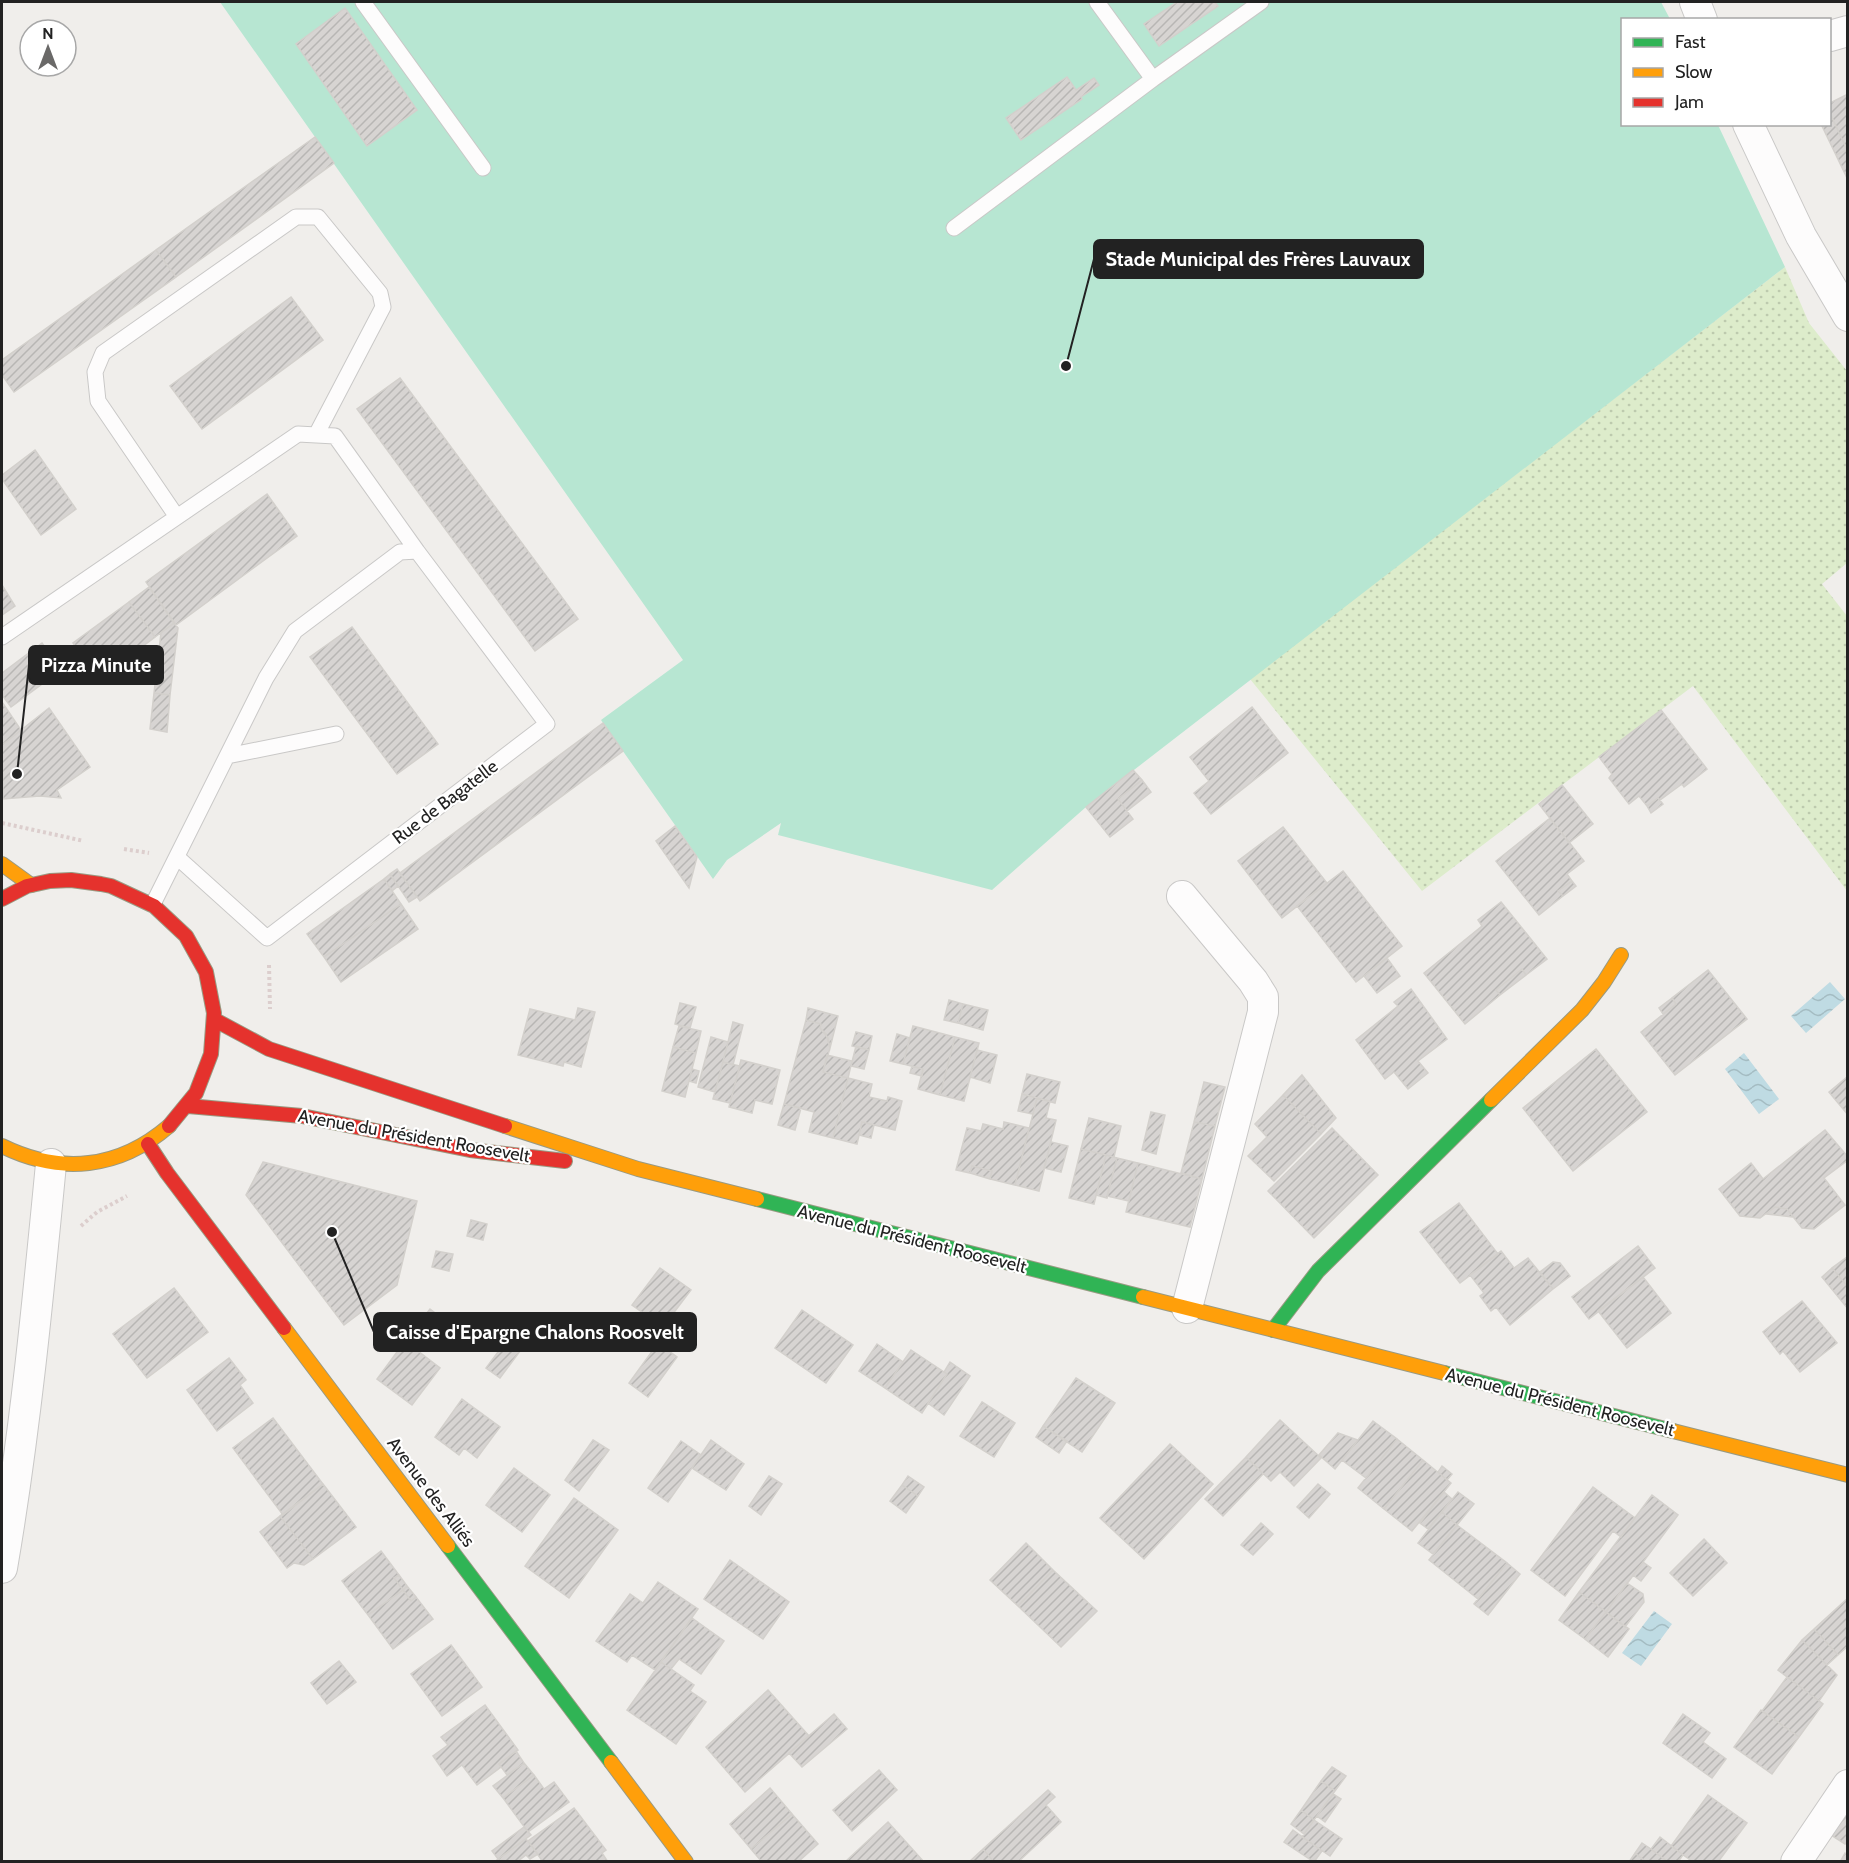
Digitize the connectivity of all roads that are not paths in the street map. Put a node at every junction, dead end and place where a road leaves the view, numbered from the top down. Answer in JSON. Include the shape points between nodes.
{"nodes":[{"id":1,"x":363,"y":2,"type":"edge"},
{"id":2,"x":1097,"y":2,"type":"edge"},
{"id":3,"x":1261,"y":2,"type":"edge"},
{"id":4,"x":1695,"y":2,"type":"edge"},
{"id":5,"x":1701,"y":18,"type":"edge"},
{"id":6,"x":1848,"y":31,"type":"edge"},
{"id":7,"x":1831,"y":36,"type":"edge"},
{"id":8,"x":1153,"y":79,"type":"junction"},
{"id":9,"x":1749,"y":126,"type":"edge"},
{"id":10,"x":483,"y":168,"type":"dead end"},
{"id":11,"x":954,"y":228,"type":"dead end"},
{"id":12,"x":1848,"y":316,"type":"edge"},
{"id":13,"x":316,"y":435,"type":"junction"},
{"id":14,"x":177,"y":517,"type":"junction"},
{"id":15,"x":417,"y":551,"type":"junction"},
{"id":16,"x":2,"y":637,"type":"edge"},
{"id":17,"x":336,"y":734,"type":"dead end"},
{"id":18,"x":227,"y":756,"type":"junction"},
{"id":19,"x":177,"y":857,"type":"junction"},
{"id":20,"x":2,"y":864,"type":"edge"},
{"id":21,"x":31,"y":885,"type":"junction"},
{"id":22,"x":1182,"y":896,"type":"dead end"},
{"id":23,"x":2,"y":899,"type":"edge"},
{"id":24,"x":153,"y":904,"type":"junction"},
{"id":25,"x":1621,"y":955,"type":"dead end"},
{"id":26,"x":215,"y":1020,"type":"junction"},
{"id":27,"x":188,"y":1107,"type":"junction"},
{"id":28,"x":148,"y":1144,"type":"junction"},
{"id":29,"x":2,"y":1146,"type":"edge"},
{"id":30,"x":51,"y":1164,"type":"junction"},
{"id":31,"x":638,"y":1169,"type":"junction"},
{"id":32,"x":1187,"y":1308,"type":"junction"},
{"id":33,"x":1273,"y":1330,"type":"junction"},
{"id":34,"x":1848,"y":1475,"type":"edge"},
{"id":35,"x":2,"y":1568,"type":"edge"},
{"id":36,"x":1848,"y":1785,"type":"edge"},
{"id":37,"x":686,"y":1862,"type":"edge"},
{"id":38,"x":1796,"y":1862,"type":"edge"}],
"edges":[{"from":1,"to":10,"type":"lane"},
{"from":2,"to":8,"type":"lane"},
{"from":3,"to":8,"type":"lane"},
{"from":4,"to":5,"type":"street"},
{"from":6,"to":7,"type":"street"},
{"from":8,"to":11,"type":"lane"},
{"from":9,"to":12,"type":"street","via":[[1801,236]]},
{"from":13,"to":14,"type":"lane","via":[[298,434]]},
{"from":13,"to":14,"type":"lane","via":[[383,307],[380,293],[318,216],[296,216],[103,353],[95,372],[98,401]]},
{"from":13,"to":15,"type":"lane","name":"Rue de Bagatelle","via":[[335,436]]},
{"from":14,"to":16,"type":"lane"},
{"from":15,"to":18,"type":"lane","via":[[400,552],[295,631],[266,678]]},
{"from":15,"to":19,"type":"lane","name":"Rue de Bagatelle","via":[[547,724],[267,938]]},
{"from":17,"to":18,"type":"lane"},
{"from":18,"to":19,"type":"lane"},
{"from":19,"to":24,"type":"lane"},
{"from":20,"to":21,"type":"main road"},
{"from":21,"to":23,"type":"main road"},
{"from":21,"to":24,"type":"main road","via":[[62,880],[94,881]]},
{"from":22,"to":32,"type":"street","via":[[1263,997],[1263,1012]]},
{"from":24,"to":26,"type":"main road","via":[[174,922],[204,967]]},
{"from":25,"to":33,"type":"main road","via":[[1582,1010],[1318,1272]]},
{"from":26,"to":27,"type":"main road","via":[[212,1051],[203,1080]]},
{"from":26,"to":31,"type":"main road","name":"Avenue du Président Roosevelt","via":[[269,1050]]},
{"from":27,"to":28,"type":"main road"},
{"from":27,"to":31,"type":"main road","name":"Avenue du Président Roosevelt","via":[[302,1116],[470,1150]]},
{"from":28,"to":30,"type":"main road","via":[[110,1161]]},
{"from":28,"to":37,"type":"main road","name":"Avenue des Alliés"},
{"from":29,"to":30,"type":"main road","via":[[17,1155]]},
{"from":30,"to":35,"type":"street","via":[[34,1342]]},
{"from":31,"to":32,"type":"main road","name":"Avenue du Président Roosevelt"},
{"from":32,"to":33,"type":"main road","name":"Avenue du Président Roosevelt"},
{"from":33,"to":34,"type":"main road","name":"Avenue du Président Roosevelt"},
{"from":36,"to":38,"type":"street"}]}
